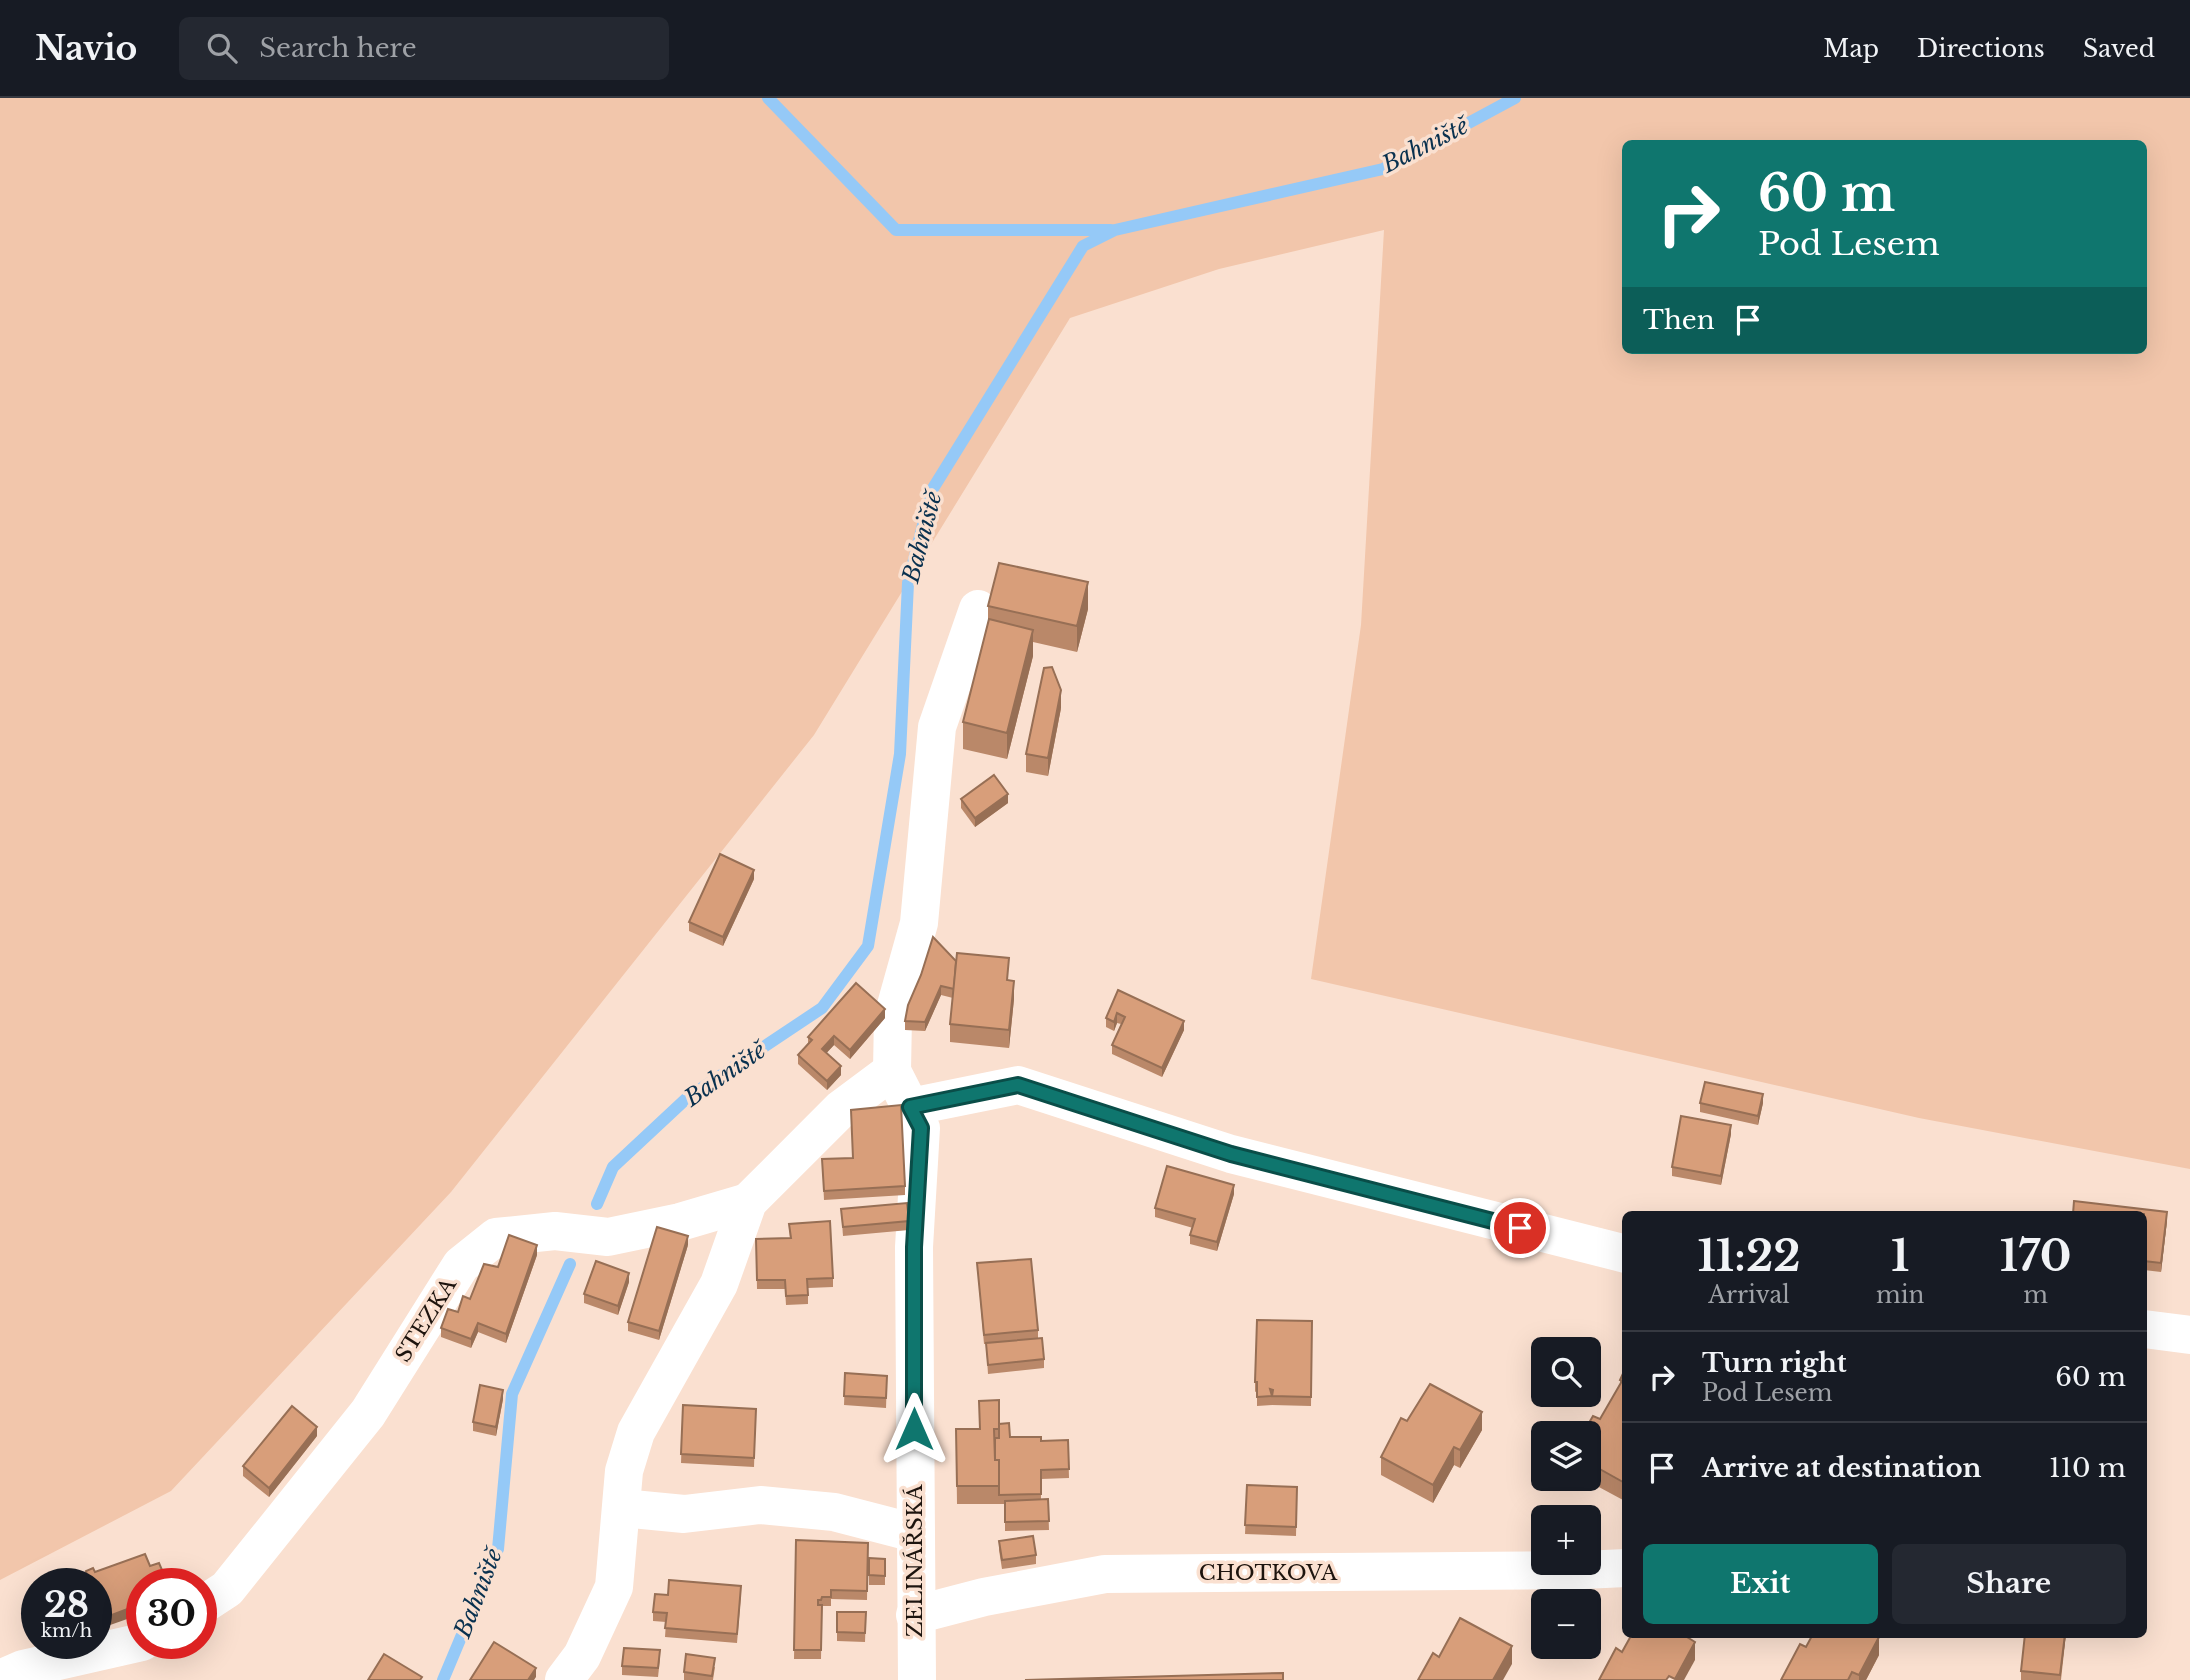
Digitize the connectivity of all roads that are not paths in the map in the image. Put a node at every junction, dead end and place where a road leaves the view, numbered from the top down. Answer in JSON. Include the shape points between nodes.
{"nodes":[{"id":1,"x":978,"y":609,"type":"dead end"},
{"id":2,"x":892,"y":1071,"type":"junction"},
{"id":3,"x":910,"y":1107,"type":"junction"},
{"id":4,"x":748,"y":1202,"type":"junction"},
{"id":5,"x":1622,"y":1253,"type":"edge"},
{"id":6,"x":2147,"y":1329,"type":"edge"},
{"id":7,"x":2190,"y":1335,"type":"edge"},
{"id":8,"x":622,"y":1508,"type":"junction"},
{"id":9,"x":915,"y":1534,"type":"junction"},
{"id":10,"x":1622,"y":1567,"type":"edge"},
{"id":11,"x":217,"y":1596,"type":"edge"},
{"id":12,"x":915,"y":1615,"type":"junction"},
{"id":13,"x":126,"y":1646,"type":"edge"},
{"id":14,"x":0,"y":1679,"type":"edge"},
{"id":15,"x":564,"y":1680,"type":"edge"},
{"id":16,"x":917,"y":1680,"type":"edge"}],
"edges":[{"from":1,"to":2,"type":"street","via":[[937,727],[919,923],[893,1016]]},
{"from":2,"to":3,"type":"street","name":"ZELINÁŘSKÁ"},
{"from":2,"to":4,"type":"street","via":[[841,1109]]},
{"from":3,"to":5,"type":"street","via":[[1018,1085],[1231,1154]]},
{"from":3,"to":9,"type":"street","name":"ZELINÁŘSKÁ","via":[[921,1128],[914,1247]]},
{"from":4,"to":8,"type":"street","via":[[719,1284],[636,1432],[624,1471]]},
{"from":4,"to":11,"type":"street","name":"STEZKA","via":[[608,1237],[555,1231],[496,1237],[461,1265],[368,1413],[227,1589]]},
{"from":6,"to":7,"type":"street"},
{"from":8,"to":9,"type":"street","via":[[684,1514],[772,1506],[834,1512]]},
{"from":8,"to":15,"type":"street","via":[[614,1587],[582,1656]]},
{"from":9,"to":12,"type":"street","name":"ZELINÁŘSKÁ"},
{"from":10,"to":12,"type":"street","name":"CHOTKOVA","via":[[1105,1574]]},
{"from":12,"to":16,"type":"street","name":"ZELINÁŘSKÁ"},
{"from":13,"to":14,"type":"street","via":[[23,1669]]}]}
